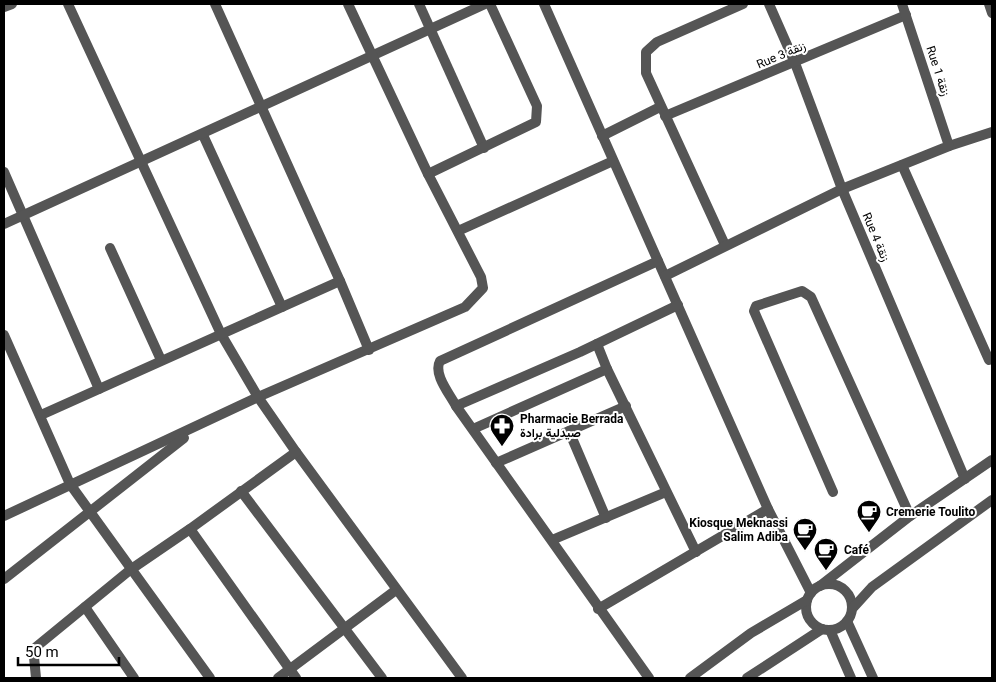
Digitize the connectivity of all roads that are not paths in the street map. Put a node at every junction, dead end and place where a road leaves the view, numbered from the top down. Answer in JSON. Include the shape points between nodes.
{"nodes":[{"id":1,"x":12,"y":4,"type":"edge"},
{"id":2,"x":68,"y":4,"type":"edge"},
{"id":3,"x":214,"y":4,"type":"edge"},
{"id":4,"x":348,"y":4,"type":"edge"},
{"id":5,"x":419,"y":4,"type":"edge"},
{"id":6,"x":485,"y":4,"type":"edge"},
{"id":7,"x":490,"y":4,"type":"edge"},
{"id":8,"x":544,"y":4,"type":"edge"},
{"id":9,"x":742,"y":4,"type":"edge"},
{"id":10,"x":770,"y":4,"type":"edge"},
{"id":11,"x":902,"y":4,"type":"edge"},
{"id":12,"x":989,"y":4,"type":"edge"},
{"id":13,"x":4,"y":8,"type":"edge"},
{"id":14,"x":992,"y":13,"type":"edge"},
{"id":15,"x":906,"y":15,"type":"junction"},
{"id":16,"x":431,"y":29,"type":"junction"},
{"id":17,"x":371,"y":56,"type":"junction"},
{"id":18,"x":795,"y":63,"type":"junction"},
{"id":19,"x":261,"y":108,"type":"junction"},
{"id":20,"x":663,"y":112,"type":"junction"},
{"id":21,"x":992,"y":132,"type":"edge"},
{"id":22,"x":203,"y":135,"type":"junction"},
{"id":23,"x":602,"y":136,"type":"junction"},
{"id":24,"x":949,"y":146,"type":"junction"},
{"id":25,"x":484,"y":148,"type":"junction"},
{"id":26,"x":612,"y":161,"type":"junction"},
{"id":27,"x":140,"y":162,"type":"junction"},
{"id":28,"x":902,"y":165,"type":"junction"},
{"id":29,"x":4,"y":172,"type":"edge"},
{"id":30,"x":428,"y":174,"type":"junction"},
{"id":31,"x":842,"y":190,"type":"junction"},
{"id":32,"x":22,"y":216,"type":"junction"},
{"id":33,"x":4,"y":224,"type":"edge"},
{"id":34,"x":458,"y":231,"type":"junction"},
{"id":35,"x":725,"y":245,"type":"junction"},
{"id":36,"x":110,"y":248,"type":"dead end"},
{"id":37,"x":658,"y":261,"type":"junction"},
{"id":38,"x":665,"y":276,"type":"junction"},
{"id":39,"x":340,"y":281,"type":"junction"},
{"id":40,"x":678,"y":305,"type":"junction"},
{"id":41,"x":282,"y":307,"type":"junction"},
{"id":42,"x":221,"y":334,"type":"junction"},
{"id":43,"x":4,"y":335,"type":"edge"},
{"id":44,"x":598,"y":344,"type":"junction"},
{"id":45,"x":368,"y":350,"type":"junction"},
{"id":46,"x":161,"y":360,"type":"junction"},
{"id":47,"x":989,"y":360,"type":"dead end"},
{"id":48,"x":607,"y":369,"type":"junction"},
{"id":49,"x":99,"y":389,"type":"junction"},
{"id":50,"x":258,"y":397,"type":"junction"},
{"id":51,"x":456,"y":406,"type":"junction"},
{"id":52,"x":626,"y":406,"type":"junction"},
{"id":53,"x":40,"y":415,"type":"junction"},
{"id":54,"x":197,"y":428,"type":"junction"},
{"id":55,"x":473,"y":429,"type":"junction"},
{"id":56,"x":569,"y":431,"type":"junction"},
{"id":57,"x":296,"y":452,"type":"junction"},
{"id":58,"x":992,"y":460,"type":"edge"},
{"id":59,"x":496,"y":463,"type":"junction"},
{"id":60,"x":965,"y":479,"type":"junction"},
{"id":61,"x":70,"y":484,"type":"junction"},
{"id":62,"x":241,"y":490,"type":"junction"},
{"id":63,"x":666,"y":492,"type":"junction"},
{"id":64,"x":833,"y":492,"type":"dead end"},
{"id":65,"x":992,"y":500,"type":"edge"},
{"id":66,"x":768,"y":509,"type":"junction"},
{"id":67,"x":90,"y":513,"type":"junction"},
{"id":68,"x":4,"y":516,"type":"edge"},
{"id":69,"x":910,"y":516,"type":"junction"},
{"id":70,"x":606,"y":518,"type":"junction"},
{"id":71,"x":190,"y":529,"type":"junction"},
{"id":72,"x":552,"y":540,"type":"junction"},
{"id":73,"x":696,"y":552,"type":"junction"},
{"id":74,"x":130,"y":570,"type":"junction"},
{"id":75,"x":4,"y":579,"type":"edge"},
{"id":76,"x":820,"y":586,"type":"junction"},
{"id":77,"x":396,"y":590,"type":"junction"},
{"id":78,"x":809,"y":596,"type":"junction"},
{"id":79,"x":85,"y":607,"type":"junction"},
{"id":80,"x":598,"y":609,"type":"junction"},
{"id":81,"x":852,"y":609,"type":"junction"},
{"id":82,"x":847,"y":621,"type":"junction"},
{"id":83,"x":343,"y":628,"type":"junction"},
{"id":84,"x":826,"y":629,"type":"junction"},
{"id":85,"x":290,"y":670,"type":"junction"},
{"id":86,"x":36,"y":678,"type":"edge"},
{"id":87,"x":134,"y":678,"type":"edge"},
{"id":88,"x":210,"y":678,"type":"edge"},
{"id":89,"x":278,"y":678,"type":"edge"},
{"id":90,"x":296,"y":678,"type":"edge"},
{"id":91,"x":382,"y":678,"type":"edge"},
{"id":92,"x":462,"y":678,"type":"edge"},
{"id":93,"x":649,"y":678,"type":"edge"},
{"id":94,"x":690,"y":678,"type":"edge"},
{"id":95,"x":748,"y":678,"type":"edge"},
{"id":96,"x":851,"y":678,"type":"edge"},
{"id":97,"x":873,"y":678,"type":"edge"}],
"edges":[{"from":1,"to":13,"type":"street"},
{"from":2,"to":27,"type":"street"},
{"from":3,"to":19,"type":"street"},
{"from":4,"to":17,"type":"street"},
{"from":5,"to":16,"type":"street"},
{"from":6,"to":16,"type":"street"},
{"from":7,"to":25,"type":"street","via":[[537,106],[538,115],[536,122]]},
{"from":8,"to":23,"type":"street"},
{"from":9,"to":20,"type":"street","via":[[657,42],[646,52],[646,73]]},
{"from":10,"to":18,"type":"street","name":"Rue 4 زنقة"},
{"from":11,"to":15,"type":"street","name":"Rue 1 زنقة"},
{"from":12,"to":14,"type":"street"},
{"from":15,"to":18,"type":"street","name":"Rue 3 زنقة"},
{"from":15,"to":24,"type":"street","name":"Rue 1 زنقة"},
{"from":16,"to":17,"type":"street"},
{"from":16,"to":25,"type":"street"},
{"from":17,"to":19,"type":"street"},
{"from":17,"to":30,"type":"street"},
{"from":18,"to":20,"type":"street","name":"Rue 3 زنقة"},
{"from":18,"to":31,"type":"street","name":"Rue 4 زنقة"},
{"from":19,"to":22,"type":"street"},
{"from":19,"to":39,"type":"street"},
{"from":20,"to":23,"type":"street","name":"Rue 3 زنقة"},
{"from":20,"to":35,"type":"street"},
{"from":21,"to":24,"type":"street"},
{"from":22,"to":27,"type":"street"},
{"from":22,"to":41,"type":"street"},
{"from":23,"to":26,"type":"street"},
{"from":24,"to":28,"type":"street"},
{"from":25,"to":30,"type":"street"},
{"from":26,"to":34,"type":"street"},
{"from":26,"to":37,"type":"street"},
{"from":27,"to":32,"type":"street"},
{"from":27,"to":42,"type":"street"},
{"from":28,"to":31,"type":"street"},
{"from":28,"to":47,"type":"street"},
{"from":29,"to":32,"type":"street"},
{"from":30,"to":34,"type":"street"},
{"from":31,"to":35,"type":"street"},
{"from":31,"to":60,"type":"street","name":"Rue 4 زنقة"},
{"from":32,"to":33,"type":"street"},
{"from":32,"to":49,"type":"street"},
{"from":34,"to":45,"type":"street","via":[[481,277],[483,288],[465,306]]},
{"from":35,"to":38,"type":"street"},
{"from":36,"to":46,"type":"street"},
{"from":37,"to":38,"type":"street"},
{"from":37,"to":51,"type":"street","via":[[440,360],[438,373]]},
{"from":38,"to":40,"type":"street"},
{"from":39,"to":41,"type":"street"},
{"from":39,"to":45,"type":"street"},
{"from":40,"to":44,"type":"street"},
{"from":40,"to":66,"type":"street"},
{"from":41,"to":42,"type":"street"},
{"from":42,"to":46,"type":"street"},
{"from":42,"to":50,"type":"street"},
{"from":43,"to":53,"type":"street"},
{"from":44,"to":48,"type":"street"},
{"from":44,"to":51,"type":"street"},
{"from":45,"to":50,"type":"street"},
{"from":46,"to":49,"type":"street"},
{"from":48,"to":52,"type":"street"},
{"from":48,"to":55,"type":"street"},
{"from":49,"to":53,"type":"street"},
{"from":50,"to":54,"type":"street"},
{"from":50,"to":57,"type":"street"},
{"from":51,"to":55,"type":"street"},
{"from":52,"to":56,"type":"street"},
{"from":52,"to":63,"type":"street"},
{"from":53,"to":61,"type":"street"},
{"from":54,"to":61,"type":"street"},
{"from":54,"to":67,"type":"street"},
{"from":55,"to":59,"type":"street"},
{"from":56,"to":59,"type":"street"},
{"from":56,"to":70,"type":"street"},
{"from":57,"to":62,"type":"street"},
{"from":57,"to":77,"type":"street"},
{"from":58,"to":60,"type":"street"},
{"from":59,"to":72,"type":"street"},
{"from":60,"to":69,"type":"street"},
{"from":61,"to":67,"type":"street"},
{"from":61,"to":68,"type":"street"},
{"from":62,"to":71,"type":"street"},
{"from":62,"to":83,"type":"street"},
{"from":63,"to":70,"type":"street"},
{"from":63,"to":73,"type":"street"},
{"from":64,"to":69,"type":"street","via":[[754,311],[756,306],[802,290],[811,297]]},
{"from":65,"to":81,"type":"street","via":[[872,587]]},
{"from":66,"to":73,"type":"street"},
{"from":66,"to":78,"type":"street"},
{"from":67,"to":74,"type":"street"},
{"from":67,"to":75,"type":"street"},
{"from":69,"to":76,"type":"street"},
{"from":70,"to":72,"type":"street"},
{"from":71,"to":74,"type":"street"},
{"from":71,"to":85,"type":"street"},
{"from":72,"to":80,"type":"street"},
{"from":73,"to":80,"type":"street"},
{"from":74,"to":79,"type":"street"},
{"from":74,"to":88,"type":"street"},
{"from":76,"to":78,"type":"street"},
{"from":76,"to":81,"type":"street","via":[[836,585],[842,589],[851,601]]},
{"from":77,"to":83,"type":"street"},
{"from":77,"to":92,"type":"street"},
{"from":78,"to":84,"type":"street","via":[[806,607],[811,621]]},
{"from":78,"to":94,"type":"street","via":[[750,633]]},
{"from":79,"to":86,"type":"street","via":[[36,647]]},
{"from":79,"to":87,"type":"street"},
{"from":80,"to":93,"type":"street"},
{"from":81,"to":82,"type":"street"},
{"from":82,"to":84,"type":"street","via":[[837,629]]},
{"from":82,"to":97,"type":"street"},
{"from":83,"to":85,"type":"street"},
{"from":83,"to":91,"type":"street"},
{"from":84,"to":95,"type":"street"},
{"from":84,"to":96,"type":"street"},
{"from":85,"to":89,"type":"street"},
{"from":85,"to":90,"type":"street"}]}
